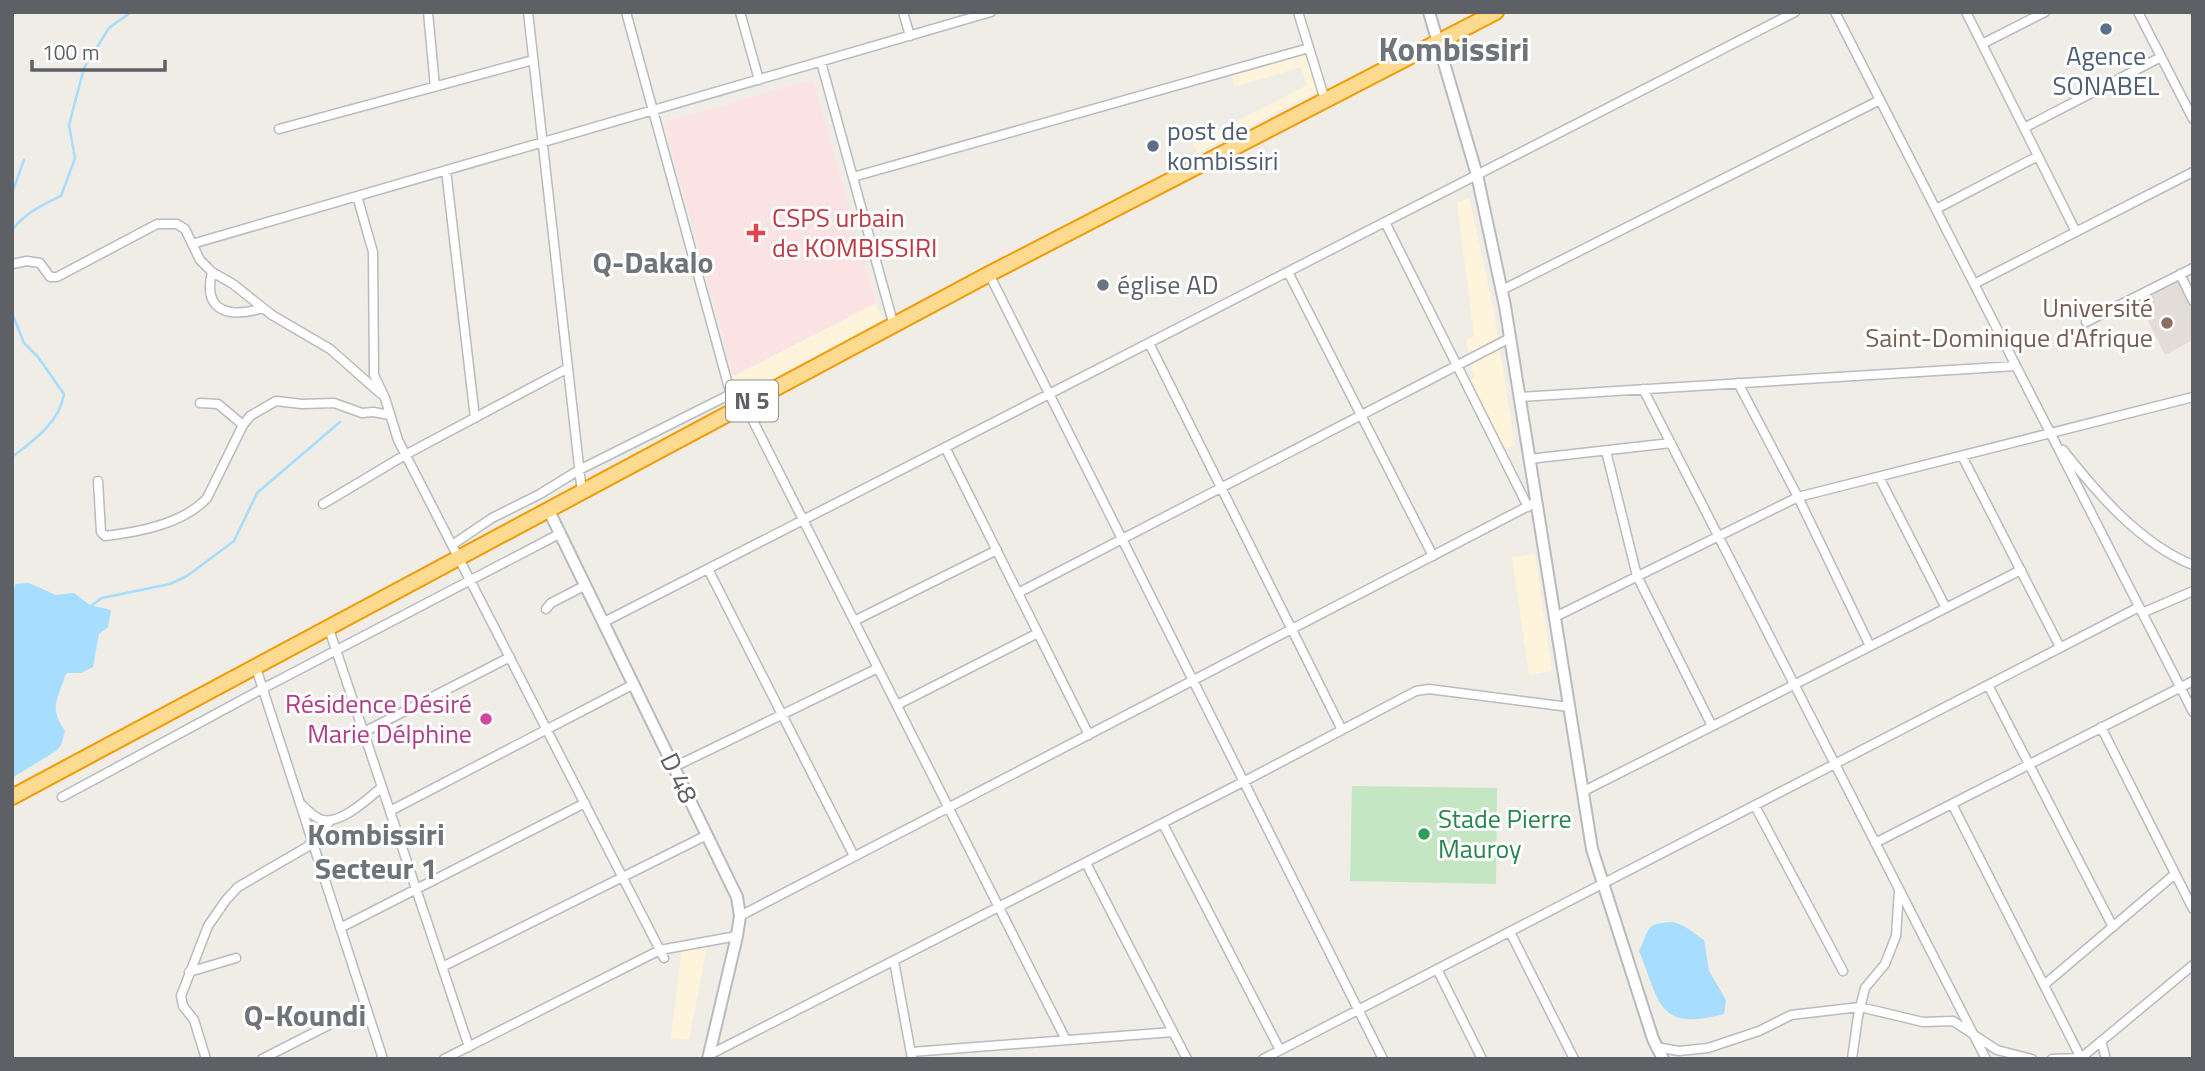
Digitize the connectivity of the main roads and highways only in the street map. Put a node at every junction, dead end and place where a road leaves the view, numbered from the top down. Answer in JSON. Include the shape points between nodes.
{"nodes":[{"id":1,"x":1496,"y":12,"type":"edge"},
{"id":2,"x":12,"y":797,"type":"edge"}],
"edges":[{"from":1,"to":2,"type":"highway","number":"N 5","via":[[989,275]]}]}
